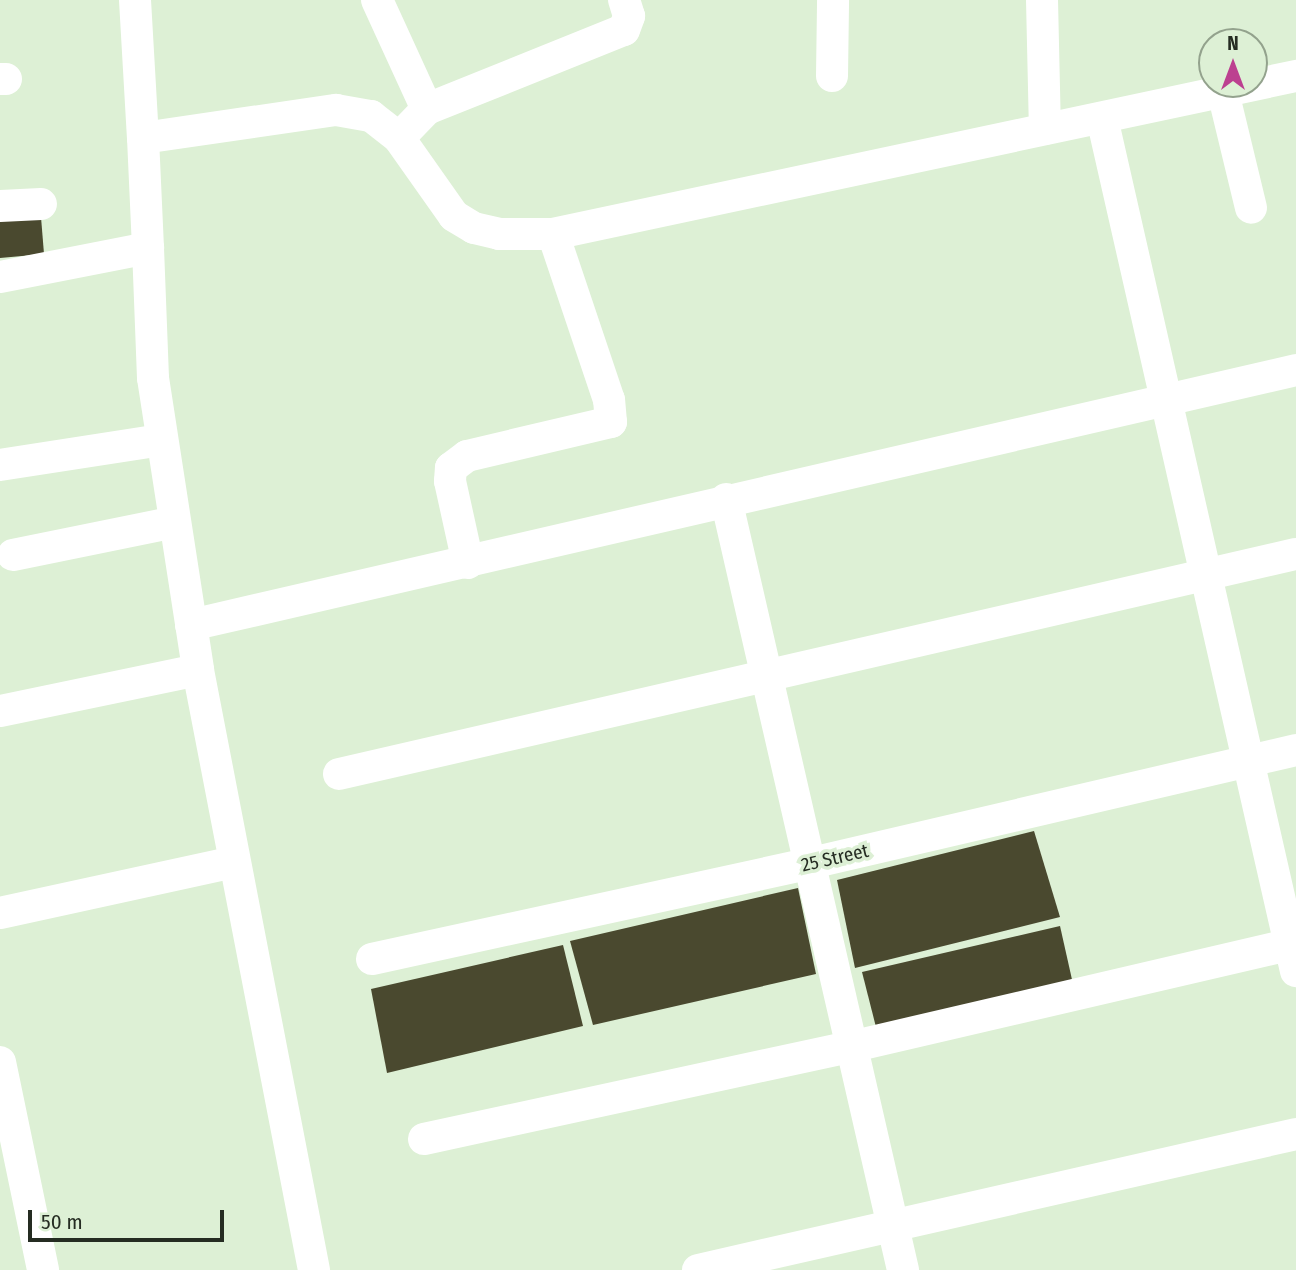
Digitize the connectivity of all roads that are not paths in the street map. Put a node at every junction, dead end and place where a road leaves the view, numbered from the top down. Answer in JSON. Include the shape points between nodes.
{"nodes":[{"id":1,"x":135,"y":0,"type":"edge"},
{"id":2,"x":377,"y":0,"type":"edge"},
{"id":3,"x":624,"y":0,"type":"edge"},
{"id":4,"x":833,"y":0,"type":"edge"},
{"id":5,"x":1042,"y":0,"type":"edge"},
{"id":6,"x":832,"y":76,"type":"dead end"},
{"id":7,"x":1296,"y":76,"type":"edge"},
{"id":8,"x":1268,"y":82,"type":"edge"},
{"id":9,"x":1198,"y":97,"type":"edge"},
{"id":10,"x":1224,"y":98,"type":"edge"},
{"id":11,"x":427,"y":108,"type":"junction"},
{"id":12,"x":1102,"y":118,"type":"junction"},
{"id":13,"x":1045,"y":129,"type":"junction"},
{"id":14,"x":143,"y":138,"type":"junction"},
{"id":15,"x":399,"y":138,"type":"junction"},
{"id":16,"x":41,"y":204,"type":"dead end"},
{"id":17,"x":0,"y":206,"type":"edge"},
{"id":18,"x":1251,"y":208,"type":"dead end"},
{"id":19,"x":553,"y":234,"type":"junction"},
{"id":20,"x":148,"y":248,"type":"junction"},
{"id":21,"x":0,"y":277,"type":"edge"},
{"id":22,"x":1296,"y":370,"type":"edge"},
{"id":23,"x":1167,"y":398,"type":"junction"},
{"id":24,"x":162,"y":440,"type":"junction"},
{"id":25,"x":0,"y":465,"type":"edge"},
{"id":26,"x":726,"y":499,"type":"junction"},
{"id":27,"x":175,"y":522,"type":"junction"},
{"id":28,"x":1296,"y":554,"type":"edge"},
{"id":29,"x":13,"y":555,"type":"dead end"},
{"id":30,"x":468,"y":564,"type":"junction"},
{"id":31,"x":1208,"y":574,"type":"junction"},
{"id":32,"x":191,"y":625,"type":"junction"},
{"id":33,"x":198,"y":670,"type":"junction"},
{"id":34,"x":762,"y":674,"type":"junction"},
{"id":35,"x":0,"y":711,"type":"edge"},
{"id":36,"x":1296,"y":750,"type":"edge"},
{"id":37,"x":1247,"y":761,"type":"junction"},
{"id":38,"x":339,"y":774,"type":"dead end"},
{"id":39,"x":234,"y":863,"type":"junction"},
{"id":40,"x":807,"y":864,"type":"junction"},
{"id":41,"x":0,"y":913,"type":"edge"},
{"id":42,"x":1294,"y":953,"type":"edge"},
{"id":43,"x":372,"y":959,"type":"dead end"},
{"id":44,"x":850,"y":1047,"type":"junction"},
{"id":45,"x":0,"y":1062,"type":"edge"},
{"id":46,"x":4,"y":1105,"type":"edge"},
{"id":47,"x":1296,"y":1134,"type":"edge"},
{"id":48,"x":424,"y":1139,"type":"dead end"},
{"id":49,"x":892,"y":1226,"type":"junction"},
{"id":50,"x":43,"y":1270,"type":"edge"},
{"id":51,"x":314,"y":1270,"type":"edge"},
{"id":52,"x":698,"y":1270,"type":"edge"},
{"id":53,"x":902,"y":1270,"type":"edge"}],
"edges":[{"from":1,"to":14,"type":"street"},
{"from":2,"to":11,"type":"street"},
{"from":3,"to":11,"type":"street","via":[[628,25],[617,35]]},
{"from":4,"to":6,"type":"street"},
{"from":5,"to":13,"type":"street"},
{"from":7,"to":8,"type":"street"},
{"from":9,"to":12,"type":"street"},
{"from":10,"to":18,"type":"street"},
{"from":11,"to":15,"type":"street"},
{"from":12,"to":13,"type":"street"},
{"from":12,"to":23,"type":"street"},
{"from":13,"to":19,"type":"street"},
{"from":14,"to":15,"type":"street","via":[[336,110],[371,116]]},
{"from":14,"to":20,"type":"street"},
{"from":15,"to":19,"type":"street","via":[[454,216],[474,228],[499,234]]},
{"from":16,"to":17,"type":"street"},
{"from":19,"to":30,"type":"street","via":[[605,387],[611,422],[467,456],[451,468]]},
{"from":20,"to":21,"type":"street"},
{"from":20,"to":24,"type":"street","via":[[153,378]]},
{"from":22,"to":23,"type":"street"},
{"from":23,"to":26,"type":"street"},
{"from":23,"to":31,"type":"street"},
{"from":24,"to":25,"type":"street"},
{"from":24,"to":27,"type":"street"},
{"from":26,"to":30,"type":"street"},
{"from":26,"to":34,"type":"street"},
{"from":27,"to":29,"type":"street"},
{"from":27,"to":32,"type":"street"},
{"from":28,"to":31,"type":"street"},
{"from":30,"to":32,"type":"street"},
{"from":31,"to":34,"type":"street"},
{"from":31,"to":37,"type":"street"},
{"from":32,"to":33,"type":"street"},
{"from":33,"to":35,"type":"street"},
{"from":33,"to":39,"type":"street"},
{"from":34,"to":38,"type":"street"},
{"from":34,"to":40,"type":"street"},
{"from":36,"to":37,"type":"street","name":"25 Street"},
{"from":37,"to":40,"type":"street","name":"25 Street"},
{"from":37,"to":42,"type":"street"},
{"from":39,"to":41,"type":"street"},
{"from":39,"to":51,"type":"street"},
{"from":40,"to":43,"type":"street","name":"25 Street"},
{"from":40,"to":44,"type":"street"},
{"from":42,"to":44,"type":"street"},
{"from":44,"to":48,"type":"street"},
{"from":44,"to":49,"type":"street"},
{"from":45,"to":46,"type":"street"},
{"from":46,"to":50,"type":"street"},
{"from":47,"to":49,"type":"street"},
{"from":49,"to":52,"type":"street"},
{"from":49,"to":53,"type":"street"}]}
